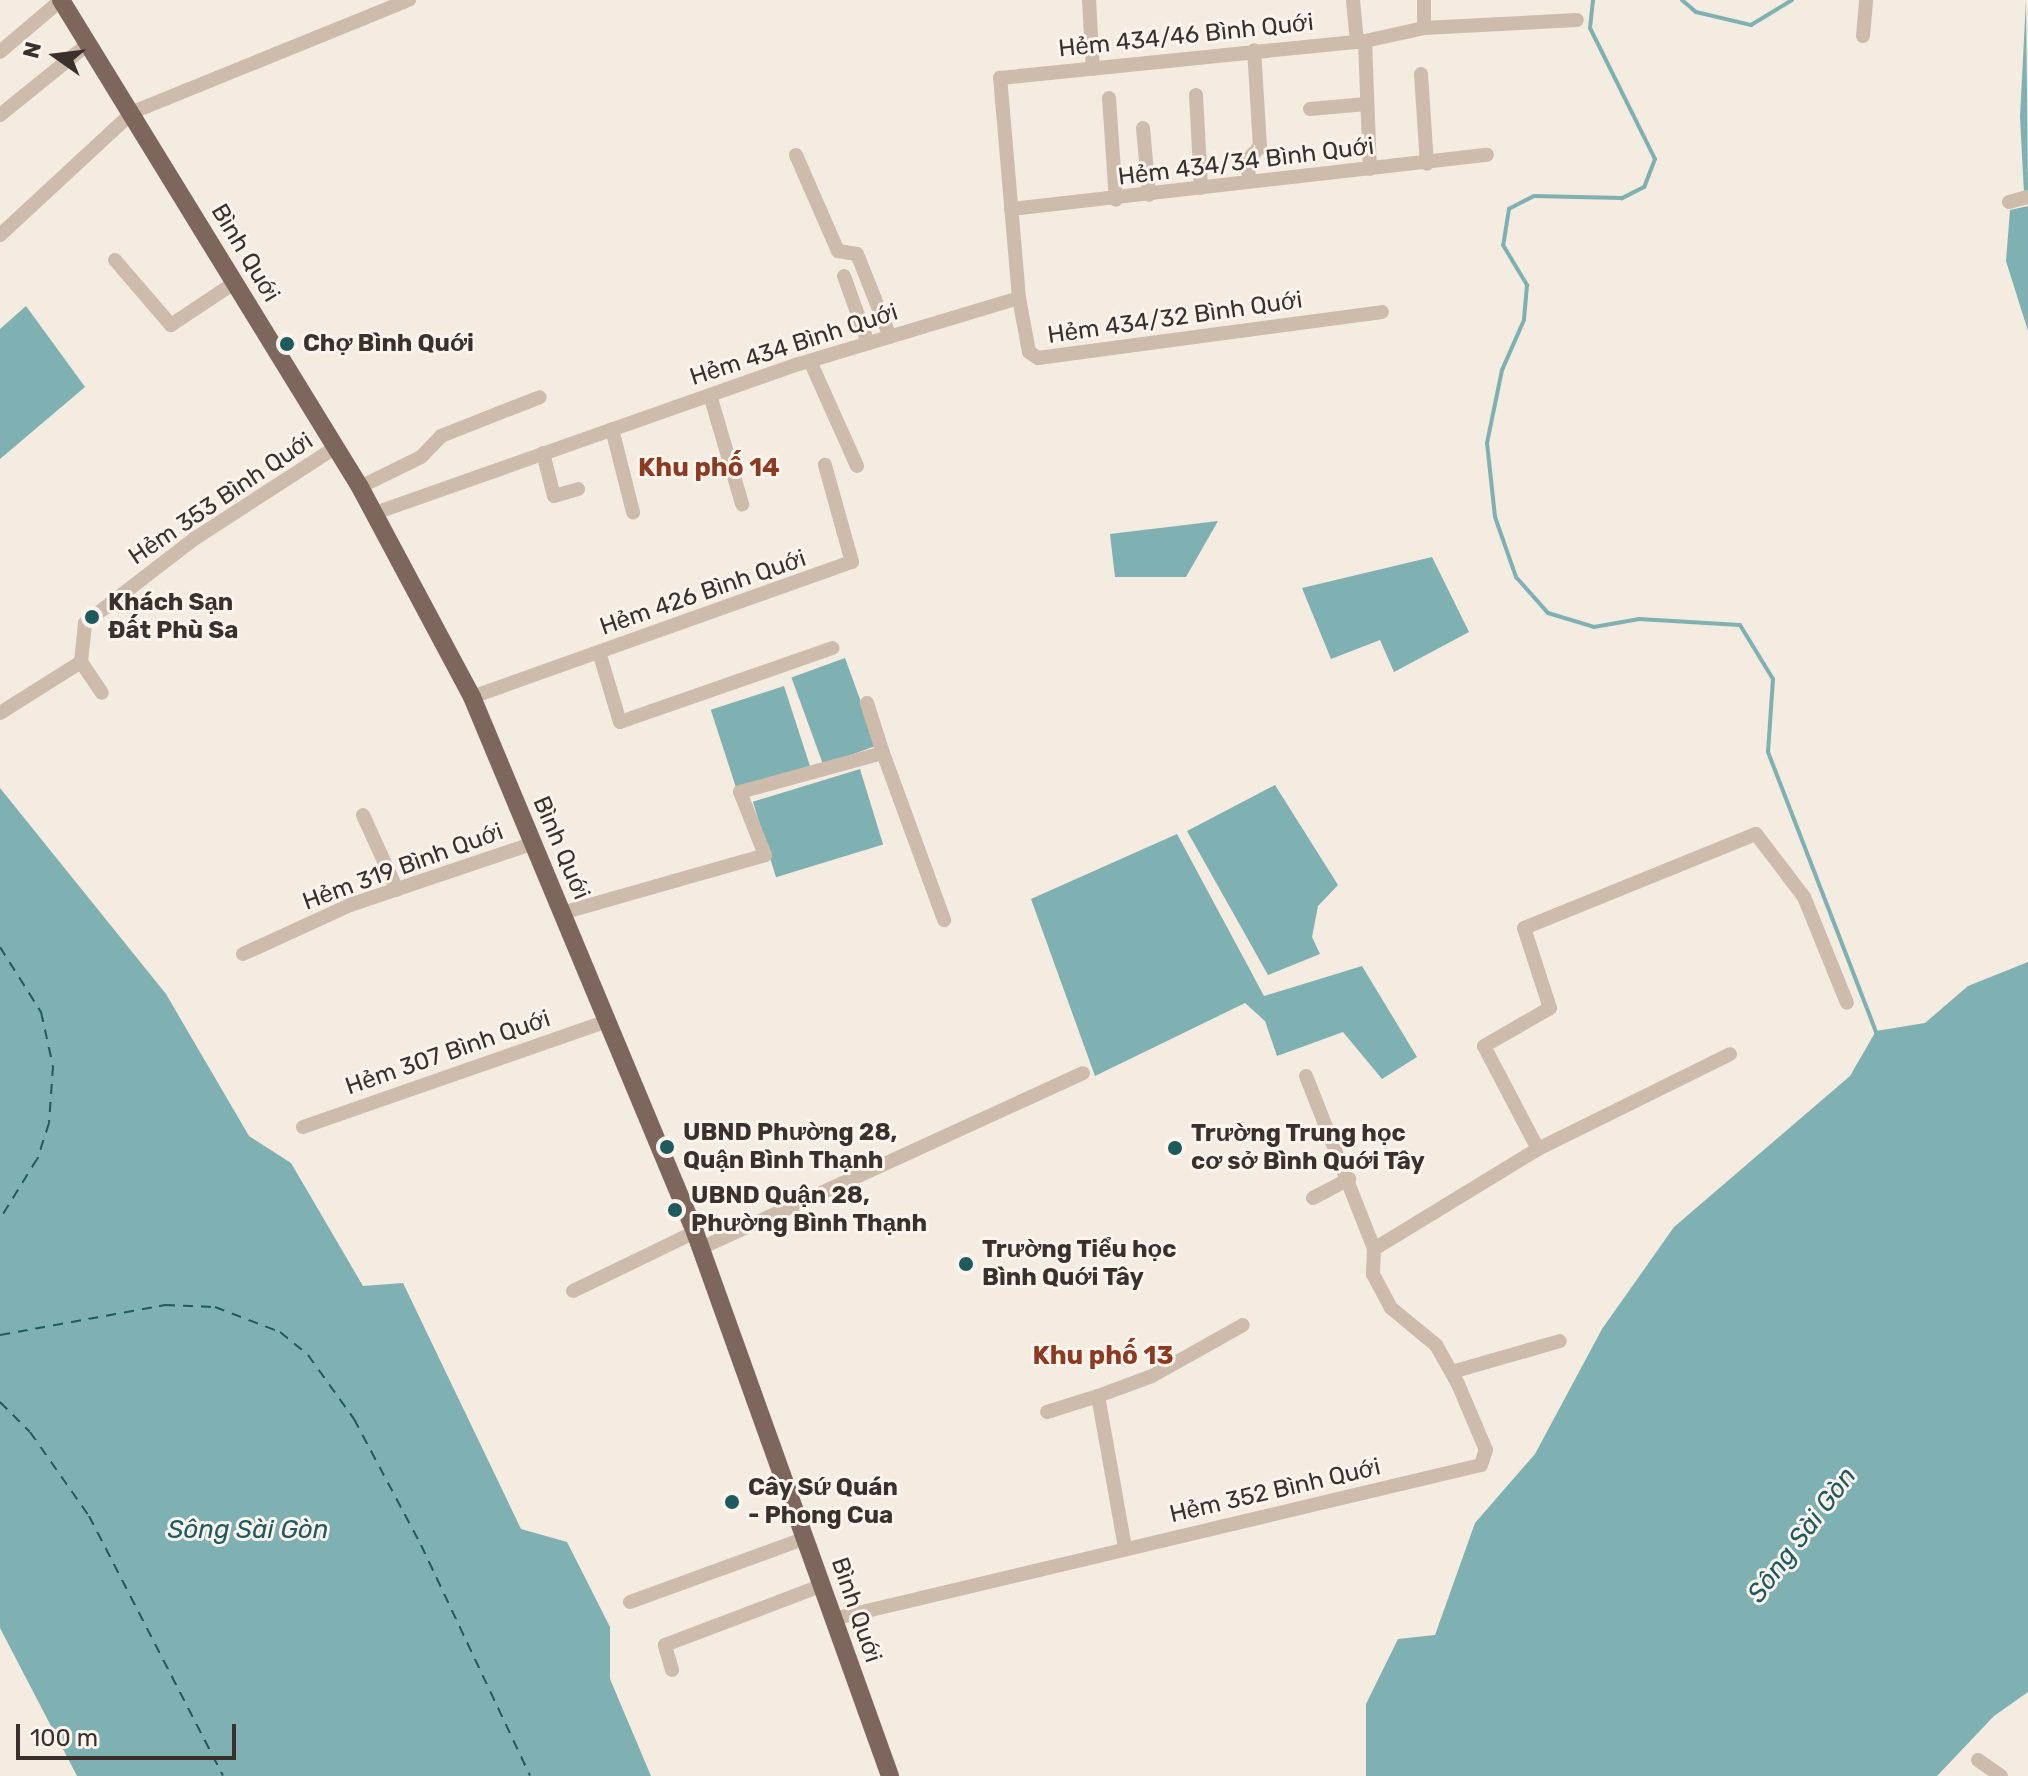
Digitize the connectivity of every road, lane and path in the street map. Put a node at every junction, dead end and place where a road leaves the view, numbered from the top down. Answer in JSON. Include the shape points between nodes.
{"nodes":[{"id":1,"x":61,"y":0,"type":"edge"},
{"id":2,"x":409,"y":0,"type":"edge"},
{"id":3,"x":1089,"y":0,"type":"edge"},
{"id":4,"x":1353,"y":0,"type":"edge"},
{"id":5,"x":1424,"y":0,"type":"edge"},
{"id":6,"x":1866,"y":0,"type":"edge"},
{"id":7,"x":1577,"y":20,"type":"dead end"},
{"id":8,"x":1424,"y":28,"type":"junction"},
{"id":9,"x":1863,"y":36,"type":"dead end"},
{"id":10,"x":1361,"y":42,"type":"junction"},
{"id":11,"x":88,"y":44,"type":"junction"},
{"id":12,"x":1254,"y":50,"type":"junction"},
{"id":13,"x":0,"y":52,"type":"edge"},
{"id":14,"x":1093,"y":69,"type":"junction"},
{"id":15,"x":1421,"y":74,"type":"dead end"},
{"id":16,"x":1196,"y":95,"type":"dead end"},
{"id":17,"x":1109,"y":98,"type":"dead end"},
{"id":18,"x":1366,"y":104,"type":"junction"},
{"id":19,"x":1310,"y":109,"type":"dead end"},
{"id":20,"x":133,"y":112,"type":"junction"},
{"id":21,"x":0,"y":115,"type":"edge"},
{"id":22,"x":1143,"y":128,"type":"dead end"},
{"id":23,"x":796,"y":155,"type":"dead end"},
{"id":24,"x":1487,"y":155,"type":"dead end"},
{"id":25,"x":1427,"y":164,"type":"junction"},
{"id":26,"x":1370,"y":169,"type":"junction"},
{"id":27,"x":1249,"y":181,"type":"junction"},
{"id":28,"x":1201,"y":188,"type":"junction"},
{"id":29,"x":1149,"y":195,"type":"junction"},
{"id":30,"x":2028,"y":197,"type":"edge"},
{"id":31,"x":1116,"y":200,"type":"junction"},
{"id":32,"x":2009,"y":202,"type":"dead end"},
{"id":33,"x":1011,"y":209,"type":"junction"},
{"id":34,"x":0,"y":235,"type":"edge"},
{"id":35,"x":115,"y":260,"type":"dead end"},
{"id":36,"x":844,"y":276,"type":"dead end"},
{"id":37,"x":234,"y":283,"type":"junction"},
{"id":38,"x":1019,"y":298,"type":"junction"},
{"id":39,"x":1382,"y":312,"type":"dead end"},
{"id":40,"x":890,"y":337,"type":"junction"},
{"id":41,"x":868,"y":343,"type":"junction"},
{"id":42,"x":810,"y":361,"type":"junction"},
{"id":43,"x":710,"y":395,"type":"junction"},
{"id":44,"x":540,"y":397,"type":"dead end"},
{"id":45,"x":612,"y":429,"type":"junction"},
{"id":46,"x":336,"y":447,"type":"junction"},
{"id":47,"x":543,"y":453,"type":"junction"},
{"id":48,"x":825,"y":465,"type":"dead end"},
{"id":49,"x":857,"y":466,"type":"dead end"},
{"id":50,"x":360,"y":487,"type":"junction"},
{"id":51,"x":578,"y":489,"type":"dead end"},
{"id":52,"x":742,"y":504,"type":"dead end"},
{"id":53,"x":633,"y":512,"type":"dead end"},
{"id":54,"x":375,"y":513,"type":"junction"},
{"id":55,"x":832,"y":648,"type":"dead end"},
{"id":56,"x":599,"y":652,"type":"junction"},
{"id":57,"x":81,"y":662,"type":"junction"},
{"id":58,"x":102,"y":693,"type":"dead end"},
{"id":59,"x":472,"y":697,"type":"junction"},
{"id":60,"x":867,"y":703,"type":"dead end"},
{"id":61,"x":0,"y":713,"type":"edge"},
{"id":62,"x":883,"y":753,"type":"junction"},
{"id":63,"x":363,"y":815,"type":"dead end"},
{"id":64,"x":534,"y":843,"type":"junction"},
{"id":65,"x":397,"y":890,"type":"junction"},
{"id":66,"x":562,"y":913,"type":"junction"},
{"id":67,"x":944,"y":920,"type":"dead end"},
{"id":68,"x":243,"y":954,"type":"dead end"},
{"id":69,"x":1847,"y":1003,"type":"dead end"},
{"id":70,"x":607,"y":1021,"type":"junction"},
{"id":71,"x":1730,"y":1054,"type":"dead end"},
{"id":72,"x":1083,"y":1073,"type":"dead end"},
{"id":73,"x":1306,"y":1076,"type":"dead end"},
{"id":74,"x":303,"y":1127,"type":"dead end"},
{"id":75,"x":1538,"y":1149,"type":"junction"},
{"id":76,"x":1349,"y":1179,"type":"junction"},
{"id":77,"x":1313,"y":1198,"type":"dead end"},
{"id":78,"x":698,"y":1240,"type":"junction"},
{"id":79,"x":1374,"y":1249,"type":"junction"},
{"id":80,"x":573,"y":1291,"type":"dead end"},
{"id":81,"x":1243,"y":1325,"type":"dead end"},
{"id":82,"x":1560,"y":1341,"type":"dead end"},
{"id":83,"x":1452,"y":1372,"type":"junction"},
{"id":84,"x":1098,"y":1396,"type":"junction"},
{"id":85,"x":1047,"y":1412,"type":"dead end"},
{"id":86,"x":806,"y":1538,"type":"junction"},
{"id":87,"x":1125,"y":1548,"type":"junction"},
{"id":88,"x":820,"y":1586,"type":"junction"},
{"id":89,"x":630,"y":1602,"type":"dead end"},
{"id":90,"x":833,"y":1619,"type":"junction"},
{"id":91,"x":672,"y":1670,"type":"dead end"},
{"id":92,"x":1978,"y":1760,"type":"dead end"},
{"id":93,"x":890,"y":1776,"type":"edge"},
{"id":94,"x":2001,"y":1776,"type":"edge"}],
"edges":[{"from":1,"to":11,"type":"main road","name":"Bình Quới"},
{"from":1,"to":13,"type":"street"},
{"from":2,"to":20,"type":"street"},
{"from":3,"to":14,"type":"street"},
{"from":4,"to":10,"type":"street"},
{"from":5,"to":8,"type":"street"},
{"from":6,"to":9,"type":"street"},
{"from":7,"to":8,"type":"street","name":"Hẻm 434/46 Bình Quới"},
{"from":8,"to":10,"type":"street","name":"Hẻm 434/46 Bình Quới"},
{"from":10,"to":12,"type":"street","name":"Hẻm 434/46 Bình Quới"},
{"from":10,"to":18,"type":"street"},
{"from":11,"to":20,"type":"main road","name":"Bình Quới"},
{"from":11,"to":21,"type":"street"},
{"from":12,"to":14,"type":"street","name":"Hẻm 434/46 Bình Quới"},
{"from":12,"to":27,"type":"street","via":[[1260,147],[1248,159]]},
{"from":14,"to":33,"type":"street","name":"Hẻm 434/46 Bình Quới","via":[[1000,78]]},
{"from":15,"to":25,"type":"street"},
{"from":16,"to":28,"type":"street"},
{"from":17,"to":31,"type":"street"},
{"from":18,"to":19,"type":"street"},
{"from":18,"to":26,"type":"street"},
{"from":20,"to":34,"type":"street"},
{"from":20,"to":37,"type":"main road","name":"Bình Quới"},
{"from":22,"to":29,"type":"street"},
{"from":23,"to":40,"type":"street","via":[[838,251],[857,254]]},
{"from":24,"to":25,"type":"street","name":"Hẻm 434/34 Bình Quới"},
{"from":25,"to":26,"type":"street","name":"Hẻm 434/34 Bình Quới"},
{"from":26,"to":27,"type":"street","name":"Hẻm 434/34 Bình Quới"},
{"from":27,"to":28,"type":"street","name":"Hẻm 434/34 Bình Quới"},
{"from":28,"to":29,"type":"street","name":"Hẻm 434/34 Bình Quới"},
{"from":29,"to":31,"type":"street","name":"Hẻm 434/34 Bình Quới"},
{"from":30,"to":32,"type":"street"},
{"from":31,"to":33,"type":"street","name":"Hẻm 434/34 Bình Quới"},
{"from":33,"to":38,"type":"street"},
{"from":35,"to":37,"type":"street","via":[[171,325]]},
{"from":36,"to":41,"type":"street"},
{"from":37,"to":46,"type":"main road","name":"Bình Quới"},
{"from":38,"to":39,"type":"street","name":"Hẻm 434/32 Bình Quới","via":[[1029,352],[1038,358]]},
{"from":38,"to":40,"type":"street","name":"Hẻm 434 Bình Quới"},
{"from":40,"to":41,"type":"street","name":"Hẻm 434 Bình Quới"},
{"from":41,"to":42,"type":"street","name":"Hẻm 434 Bình Quới"},
{"from":42,"to":43,"type":"street","name":"Hẻm 434 Bình Quới"},
{"from":42,"to":49,"type":"street"},
{"from":43,"to":45,"type":"street","name":"Hẻm 434 Bình Quới"},
{"from":43,"to":52,"type":"street"},
{"from":44,"to":50,"type":"street","via":[[441,436],[421,457]]},
{"from":45,"to":47,"type":"street","name":"Hẻm 434 Bình Quới"},
{"from":45,"to":53,"type":"street"},
{"from":46,"to":50,"type":"main road","name":"Bình Quới"},
{"from":46,"to":57,"type":"street","name":"Hẻm 353 Bình Quới","via":[[194,539],[85,623]]},
{"from":47,"to":51,"type":"street","via":[[554,496]]},
{"from":47,"to":54,"type":"street","name":"Hẻm 434 Bình Quới"},
{"from":48,"to":56,"type":"street","name":"Hẻm 426 Bình Quới","via":[[852,562]]},
{"from":50,"to":54,"type":"main road","name":"Bình Quới"},
{"from":54,"to":59,"type":"main road","name":"Bình Quới"},
{"from":55,"to":56,"type":"street","via":[[620,722]]},
{"from":56,"to":59,"type":"street","name":"Hẻm 426 Bình Quới"},
{"from":57,"to":58,"type":"street"},
{"from":57,"to":61,"type":"street"},
{"from":59,"to":64,"type":"main road","name":"Bình Quới"},
{"from":60,"to":62,"type":"street"},
{"from":62,"to":66,"type":"street","via":[[740,792],[765,855]]},
{"from":62,"to":67,"type":"street"},
{"from":63,"to":65,"type":"street"},
{"from":64,"to":65,"type":"street","name":"Hẻm 319 Bình Quới"},
{"from":64,"to":66,"type":"main road","name":"Bình Quới"},
{"from":65,"to":68,"type":"street","name":"Hẻm 319 Bình Quới","via":[[338,909]]},
{"from":66,"to":70,"type":"main road","name":"Bình Quới"},
{"from":69,"to":75,"type":"street","via":[[1804,897],[1756,834],[1524,928],[1550,1008],[1484,1046]]},
{"from":70,"to":74,"type":"street","name":"Hẻm 307 Bình Quới"},
{"from":70,"to":78,"type":"main road","name":"Bình Quới"},
{"from":71,"to":75,"type":"street"},
{"from":72,"to":78,"type":"street"},
{"from":73,"to":76,"type":"street","name":"Hẻm 352 Bình Quới"},
{"from":75,"to":79,"type":"street"},
{"from":76,"to":77,"type":"street"},
{"from":76,"to":79,"type":"street","name":"Hẻm 352 Bình Quới"},
{"from":78,"to":80,"type":"street"},
{"from":78,"to":86,"type":"main road","name":"Bình Quới"},
{"from":79,"to":83,"type":"street","name":"Hẻm 352 Bình Quới","via":[[1373,1274],[1391,1308],[1436,1345]]},
{"from":81,"to":84,"type":"street","via":[[1152,1376]]},
{"from":82,"to":83,"type":"street"},
{"from":83,"to":87,"type":"street","name":"Hẻm 352 Bình Quới","via":[[1486,1450],[1481,1465]]},
{"from":84,"to":85,"type":"street"},
{"from":84,"to":87,"type":"street"},
{"from":86,"to":88,"type":"main road","name":"Bình Quới"},
{"from":86,"to":89,"type":"street"},
{"from":87,"to":90,"type":"street","name":"Hẻm 352 Bình Quới"},
{"from":88,"to":90,"type":"main road","name":"Bình Quới"},
{"from":88,"to":91,"type":"street","via":[[665,1645]]},
{"from":90,"to":93,"type":"main road","name":"Bình Quới"},
{"from":92,"to":94,"type":"street"}]}
